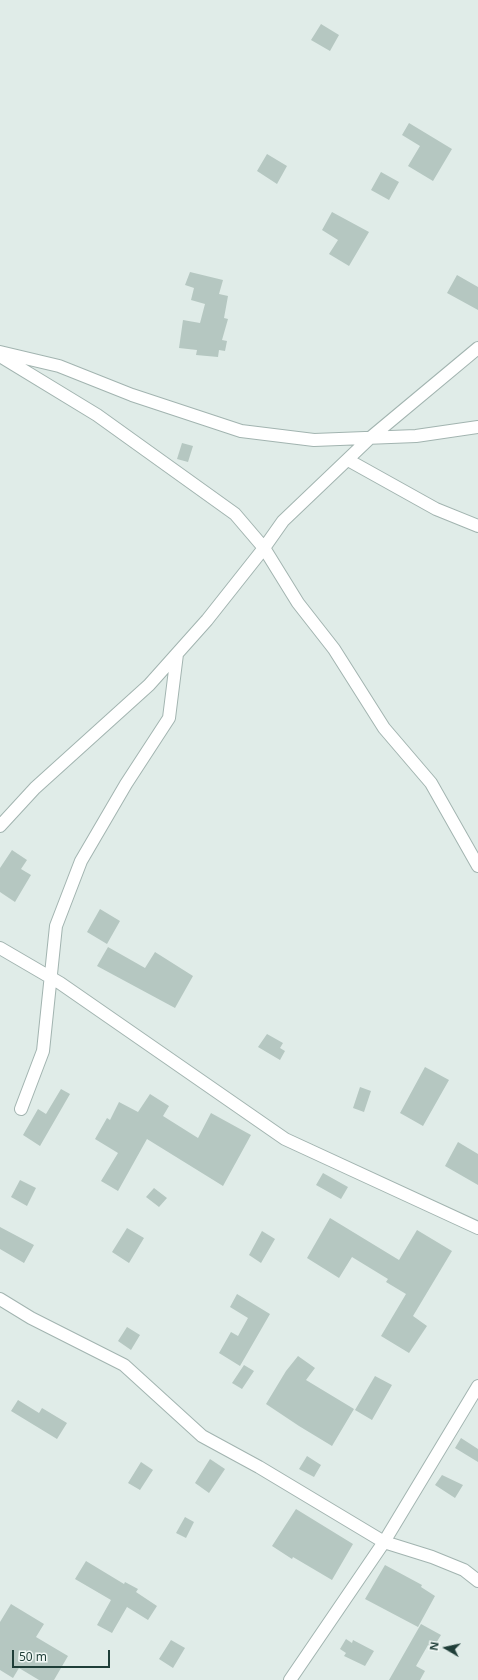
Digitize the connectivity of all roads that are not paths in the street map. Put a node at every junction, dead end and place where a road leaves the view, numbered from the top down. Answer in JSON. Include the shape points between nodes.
{"nodes":[{"id":1,"x":478,"y":348,"type":"edge"},
{"id":2,"x":0,"y":352,"type":"edge"},
{"id":3,"x":0,"y":356,"type":"edge"},
{"id":4,"x":478,"y":427,"type":"edge"},
{"id":5,"x":370,"y":438,"type":"junction"},
{"id":6,"x":348,"y":460,"type":"junction"},
{"id":7,"x":478,"y":526,"type":"edge"},
{"id":8,"x":264,"y":548,"type":"junction"},
{"id":9,"x":177,"y":654,"type":"junction"},
{"id":10,"x":0,"y":826,"type":"edge"},
{"id":11,"x":478,"y":866,"type":"edge"},
{"id":12,"x":0,"y":948,"type":"edge"},
{"id":13,"x":51,"y":978,"type":"junction"},
{"id":14,"x":21,"y":1109,"type":"dead end"},
{"id":15,"x":478,"y":1228,"type":"edge"},
{"id":16,"x":0,"y":1299,"type":"edge"},
{"id":17,"x":478,"y":1386,"type":"edge"},
{"id":18,"x":384,"y":1542,"type":"junction"},
{"id":19,"x":478,"y":1581,"type":"edge"},
{"id":20,"x":290,"y":1680,"type":"edge"}],
"edges":[{"from":1,"to":5,"type":"street"},
{"from":2,"to":5,"type":"street","via":[[59,366],[132,395],[241,431],[314,440]]},
{"from":3,"to":8,"type":"street","via":[[97,415],[235,514]]},
{"from":4,"to":5,"type":"street","via":[[416,436]]},
{"from":5,"to":6,"type":"street"},
{"from":6,"to":7,"type":"street","via":[[436,510]]},
{"from":6,"to":8,"type":"street","via":[[283,521]]},
{"from":8,"to":9,"type":"street"},
{"from":8,"to":11,"type":"street","via":[[298,604],[334,649],[384,728],[431,783]]},
{"from":9,"to":10,"type":"street","via":[[149,685],[35,788]]},
{"from":9,"to":13,"type":"street","via":[[169,718],[126,784],[81,861],[56,926]]},
{"from":12,"to":13,"type":"street"},
{"from":13,"to":14,"type":"street","via":[[43,1051]]},
{"from":13,"to":15,"type":"street","via":[[285,1138]]},
{"from":16,"to":18,"type":"street","via":[[31,1318],[124,1365],[202,1436]]},
{"from":17,"to":18,"type":"street"},
{"from":18,"to":19,"type":"street","via":[[445,1562],[464,1570]]},
{"from":18,"to":20,"type":"street"}]}
